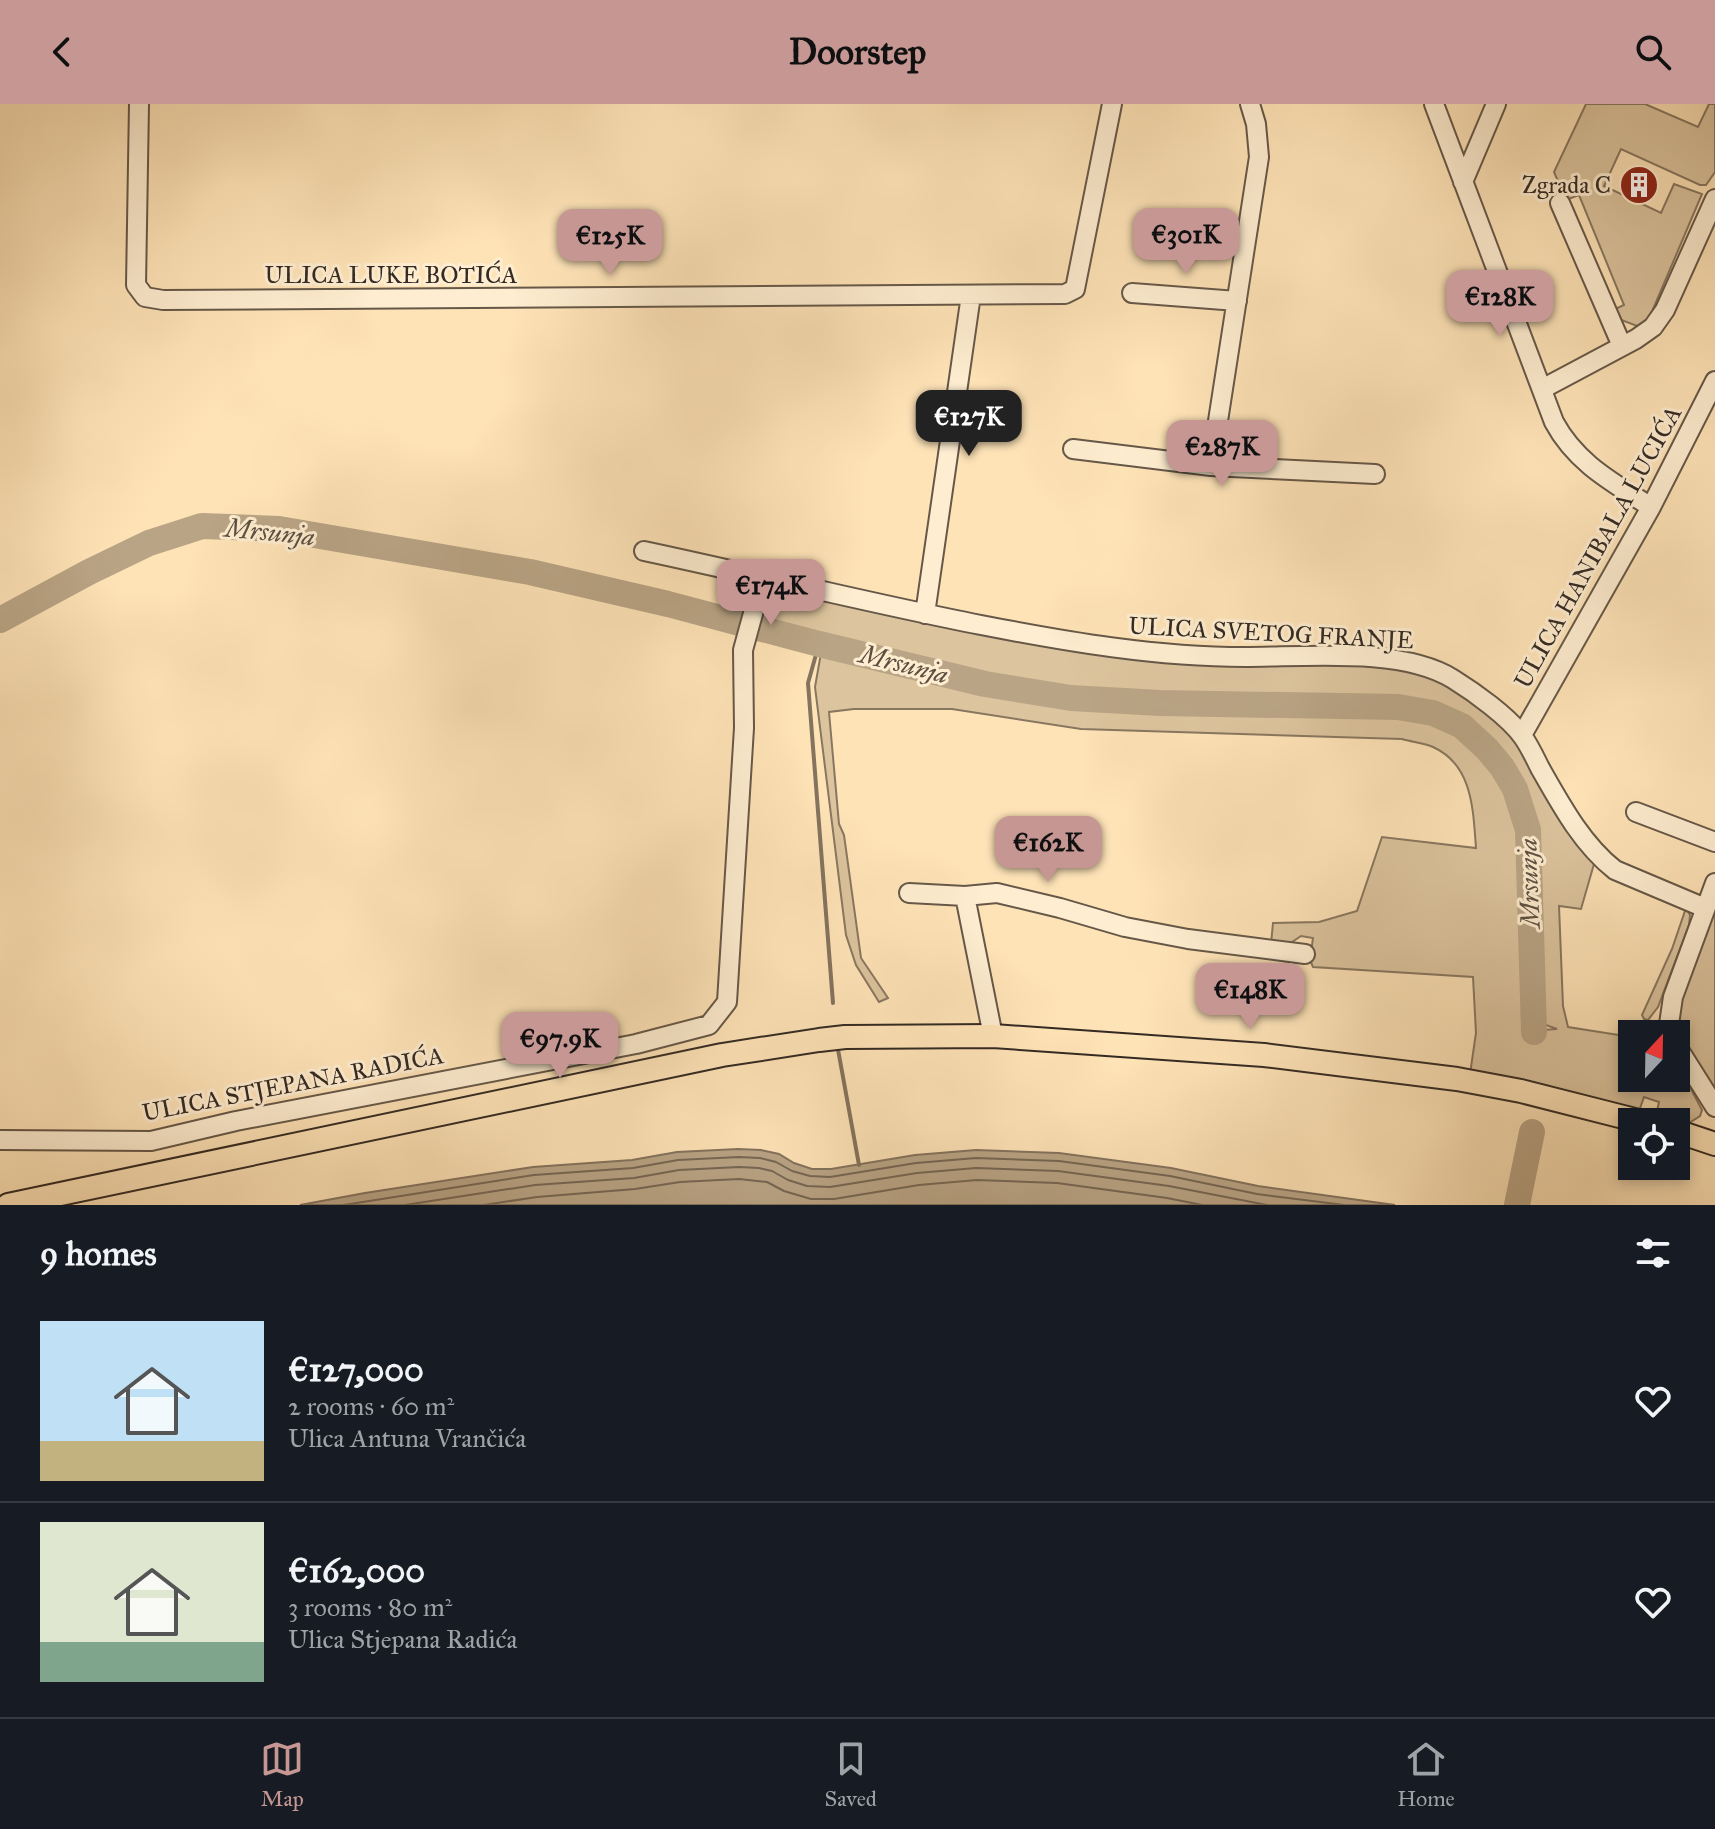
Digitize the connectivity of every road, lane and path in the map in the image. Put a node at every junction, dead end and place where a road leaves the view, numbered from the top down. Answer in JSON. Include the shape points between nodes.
{"nodes":[{"id":1,"x":139,"y":104,"type":"edge"},
{"id":2,"x":1112,"y":104,"type":"edge"},
{"id":3,"x":1250,"y":104,"type":"edge"},
{"id":4,"x":1434,"y":104,"type":"edge"},
{"id":5,"x":1496,"y":104,"type":"edge"},
{"id":6,"x":1463,"y":182,"type":"junction"},
{"id":7,"x":1715,"y":199,"type":"edge"},
{"id":8,"x":1560,"y":203,"type":"dead end"},
{"id":9,"x":1132,"y":293,"type":"dead end"},
{"id":10,"x":971,"y":295,"type":"junction"},
{"id":11,"x":1237,"y":301,"type":"junction"},
{"id":12,"x":1622,"y":346,"type":"junction"},
{"id":13,"x":1715,"y":381,"type":"edge"},
{"id":14,"x":1542,"y":389,"type":"junction"},
{"id":15,"x":1073,"y":449,"type":"dead end"},
{"id":16,"x":1211,"y":466,"type":"junction"},
{"id":17,"x":1375,"y":474,"type":"dead end"},
{"id":18,"x":1651,"y":507,"type":"junction"},
{"id":19,"x":644,"y":551,"type":"dead end"},
{"id":20,"x":760,"y":585,"type":"junction"},
{"id":21,"x":925,"y":614,"type":"junction"},
{"id":22,"x":1522,"y":735,"type":"junction"},
{"id":23,"x":1636,"y":812,"type":"dead end"},
{"id":24,"x":1715,"y":842,"type":"edge"},
{"id":25,"x":1715,"y":883,"type":"edge"},
{"id":26,"x":909,"y":893,"type":"dead end"},
{"id":27,"x":965,"y":896,"type":"junction"},
{"id":28,"x":1705,"y":908,"type":"junction"},
{"id":29,"x":1305,"y":954,"type":"dead end"},
{"id":30,"x":1670,"y":1020,"type":"edge"},
{"id":31,"x":993,"y":1036,"type":"junction"},
{"id":32,"x":1690,"y":1067,"type":"edge"},
{"id":33,"x":1715,"y":1107,"type":"edge"},
{"id":34,"x":1618,"y":1116,"type":"edge"},
{"id":35,"x":1690,"y":1136,"type":"edge"},
{"id":36,"x":0,"y":1140,"type":"edge"},
{"id":37,"x":1715,"y":1144,"type":"edge"},
{"id":38,"x":8,"y":1205,"type":"edge"}],
"edges":[{"from":1,"to":10,"type":"street","name":"ULICA LUKE BOTIĆA","via":[[136,285],[145,297]]},
{"from":2,"to":10,"type":"street","name":"ULICA LUKE BOTIĆA","via":[[1075,289],[1065,294]]},
{"from":3,"to":11,"type":"street","via":[[1259,157]]},
{"from":4,"to":6,"type":"street"},
{"from":5,"to":6,"type":"street"},
{"from":6,"to":14,"type":"street"},
{"from":7,"to":12,"type":"street","via":[[1665,310],[1653,327]]},
{"from":8,"to":12,"type":"street"},
{"from":9,"to":11,"type":"street"},
{"from":10,"to":21,"type":"street"},
{"from":11,"to":16,"type":"street"},
{"from":12,"to":14,"type":"street"},
{"from":13,"to":18,"type":"street","name":"ULICA HANIBALA LUCIĆA"},
{"from":14,"to":18,"type":"street","via":[[1564,441],[1587,464]]},
{"from":15,"to":16,"type":"street"},
{"from":16,"to":17,"type":"street"},
{"from":18,"to":22,"type":"street","name":"ULICA HANIBALA LUCIĆA"},
{"from":19,"to":20,"type":"street","name":"ULICA SVETOG FRANJE"},
{"from":20,"to":21,"type":"street","name":"ULICA SVETOG FRANJE"},
{"from":20,"to":36,"type":"street","name":"ULICA STJEPANA RADIĆA","via":[[743,650],[744,728],[727,1002],[709,1025],[151,1141]]},
{"from":21,"to":22,"type":"street","name":"ULICA SVETOG FRANJE","via":[[1171,654],[1414,662],[1452,678]]},
{"from":22,"to":28,"type":"street","name":"ULICA SVETOG FRANJE","via":[[1563,809],[1603,861]]},
{"from":23,"to":24,"type":"street"},
{"from":25,"to":28,"type":"street"},
{"from":26,"to":27,"type":"street"},
{"from":27,"to":29,"type":"street","via":[[997,893],[1125,927]]},
{"from":27,"to":31,"type":"street"},
{"from":28,"to":30,"type":"street"},
{"from":31,"to":34,"type":"main road","via":[[1264,1055],[1457,1079]]},
{"from":31,"to":38,"type":"main road","via":[[845,1037],[722,1055]]},
{"from":32,"to":33,"type":"street"},
{"from":35,"to":37,"type":"main road"}]}
